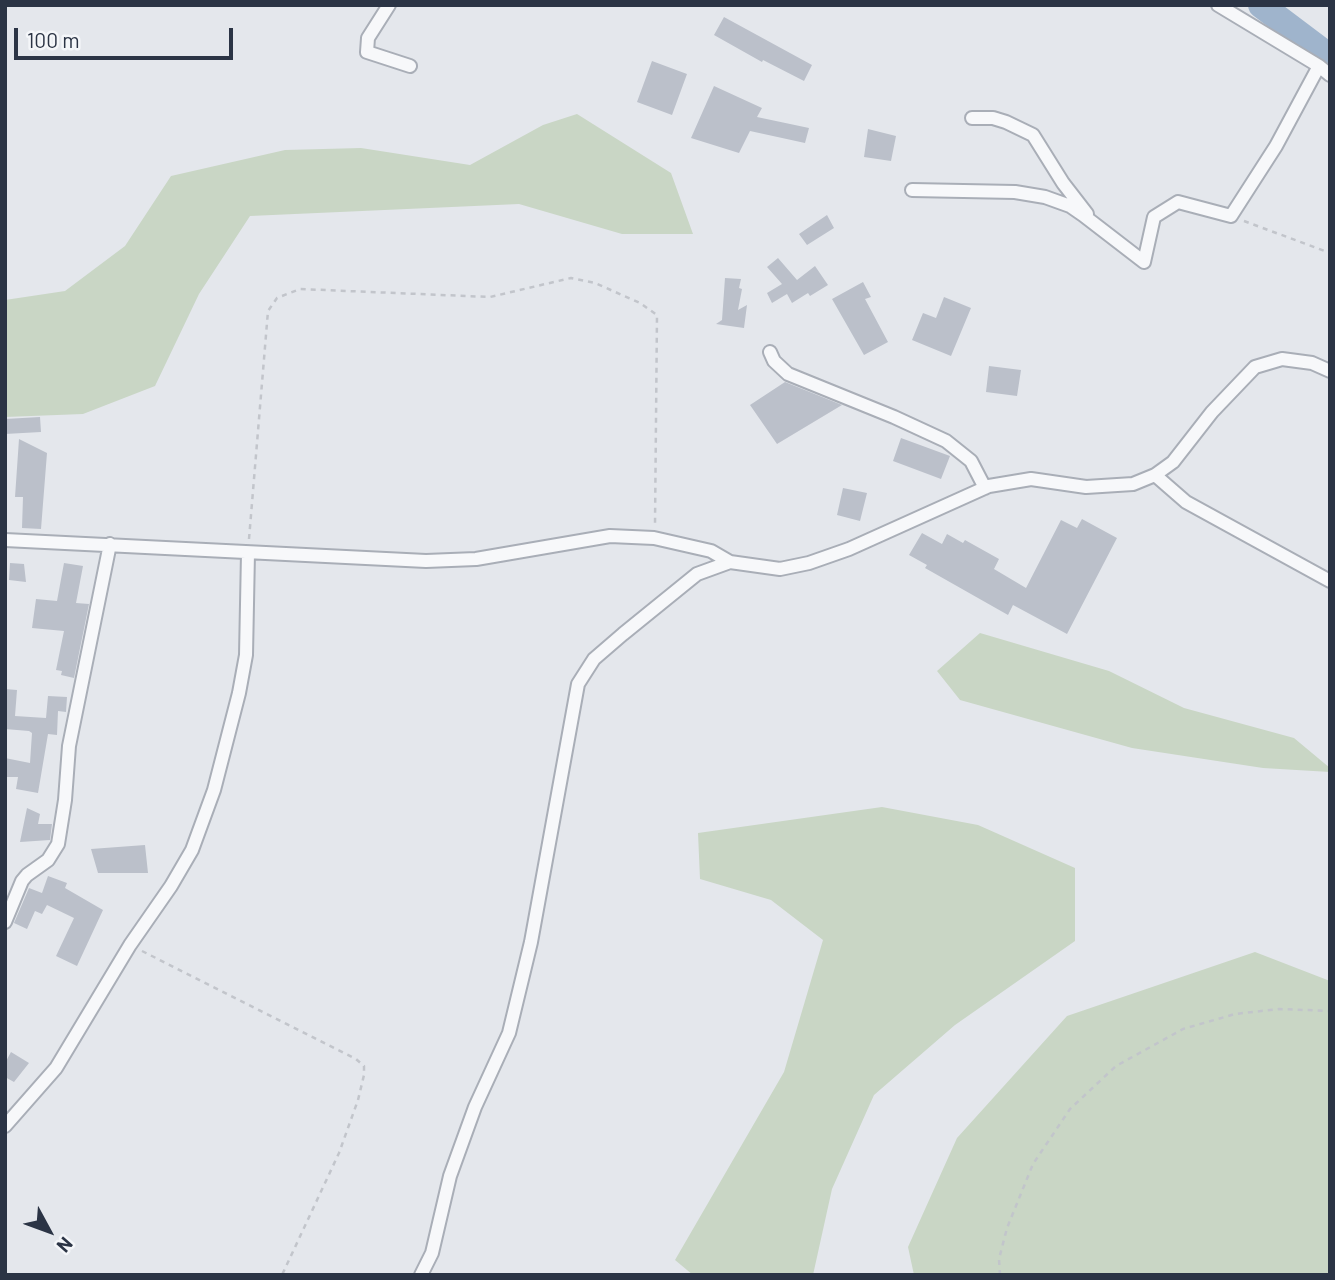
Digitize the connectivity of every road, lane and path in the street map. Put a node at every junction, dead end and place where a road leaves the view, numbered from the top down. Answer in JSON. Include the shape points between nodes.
{"nodes":[{"id":1,"x":389,"y":5,"type":"edge"},
{"id":2,"x":1218,"y":5,"type":"edge"},
{"id":3,"x":410,"y":66,"type":"dead end"},
{"id":4,"x":1319,"y":66,"type":"junction"},
{"id":5,"x":1330,"y":75,"type":"edge"},
{"id":6,"x":972,"y":118,"type":"dead end"},
{"id":7,"x":912,"y":190,"type":"dead end"},
{"id":8,"x":1231,"y":216,"type":"junction"},
{"id":9,"x":1091,"y":221,"type":"junction"},
{"id":10,"x":1330,"y":253,"type":"edge"},
{"id":11,"x":769,"y":352,"type":"dead end"},
{"id":12,"x":1330,"y":371,"type":"edge"},
{"id":13,"x":1155,"y":475,"type":"junction"},
{"id":14,"x":985,"y":488,"type":"junction"},
{"id":15,"x":654,"y":538,"type":"junction"},
{"id":16,"x":5,"y":540,"type":"edge"},
{"id":17,"x":110,"y":544,"type":"junction"},
{"id":18,"x":248,"y":553,"type":"junction"},
{"id":19,"x":730,"y":562,"type":"junction"},
{"id":20,"x":1330,"y":581,"type":"edge"},
{"id":21,"x":5,"y":922,"type":"edge"},
{"id":22,"x":130,"y":945,"type":"junction"},
{"id":23,"x":1330,"y":1011,"type":"edge"},
{"id":24,"x":5,"y":1126,"type":"edge"},
{"id":25,"x":282,"y":1275,"type":"edge"},
{"id":26,"x":421,"y":1275,"type":"edge"},
{"id":27,"x":1000,"y":1275,"type":"edge"}],
"edges":[{"from":1,"to":3,"type":"street","via":[[369,38],[368,52]]},
{"from":2,"to":4,"type":"street"},
{"from":4,"to":5,"type":"street"},
{"from":4,"to":8,"type":"street"},
{"from":6,"to":9,"type":"street","via":[[993,118],[1033,135]]},
{"from":7,"to":9,"type":"street","via":[[1030,194],[1070,206]]},
{"from":8,"to":9,"type":"street","via":[[1178,202],[1154,217],[1144,262]]},
{"from":8,"to":10,"type":"path"},
{"from":11,"to":14,"type":"street","via":[[788,374],[946,441],[971,461]]},
{"from":12,"to":13,"type":"street","via":[[1282,359],[1255,367],[1172,462]]},
{"from":13,"to":14,"type":"street","via":[[1133,484],[1110,486],[1031,479]]},
{"from":13,"to":20,"type":"street","via":[[1186,502]]},
{"from":14,"to":19,"type":"street","via":[[809,563],[780,569]]},
{"from":15,"to":18,"type":"street","via":[[610,536],[476,559],[426,561]]},
{"from":15,"to":18,"type":"path","via":[[656,315],[607,288],[571,278],[490,297],[300,289],[277,298],[268,311]]},
{"from":15,"to":19,"type":"street","via":[[711,551]]},
{"from":16,"to":17,"type":"street"},
{"from":17,"to":18,"type":"street"},
{"from":17,"to":21,"type":"street","via":[[69,746],[58,844],[48,860],[22,881]]},
{"from":18,"to":22,"type":"street","via":[[246,654],[214,790],[192,850]]},
{"from":19,"to":26,"type":"street","via":[[697,574],[622,634],[594,659],[578,684],[531,942],[509,1033],[475,1107],[450,1176],[432,1253]]},
{"from":22,"to":24,"type":"street","via":[[55,1068]]},
{"from":22,"to":25,"type":"path","via":[[364,1066],[358,1100],[339,1153]]},
{"from":23,"to":27,"type":"path","via":[[1279,1009],[1235,1014],[1183,1029],[1115,1066],[1070,1109],[1034,1164],[1007,1228]]}]}
